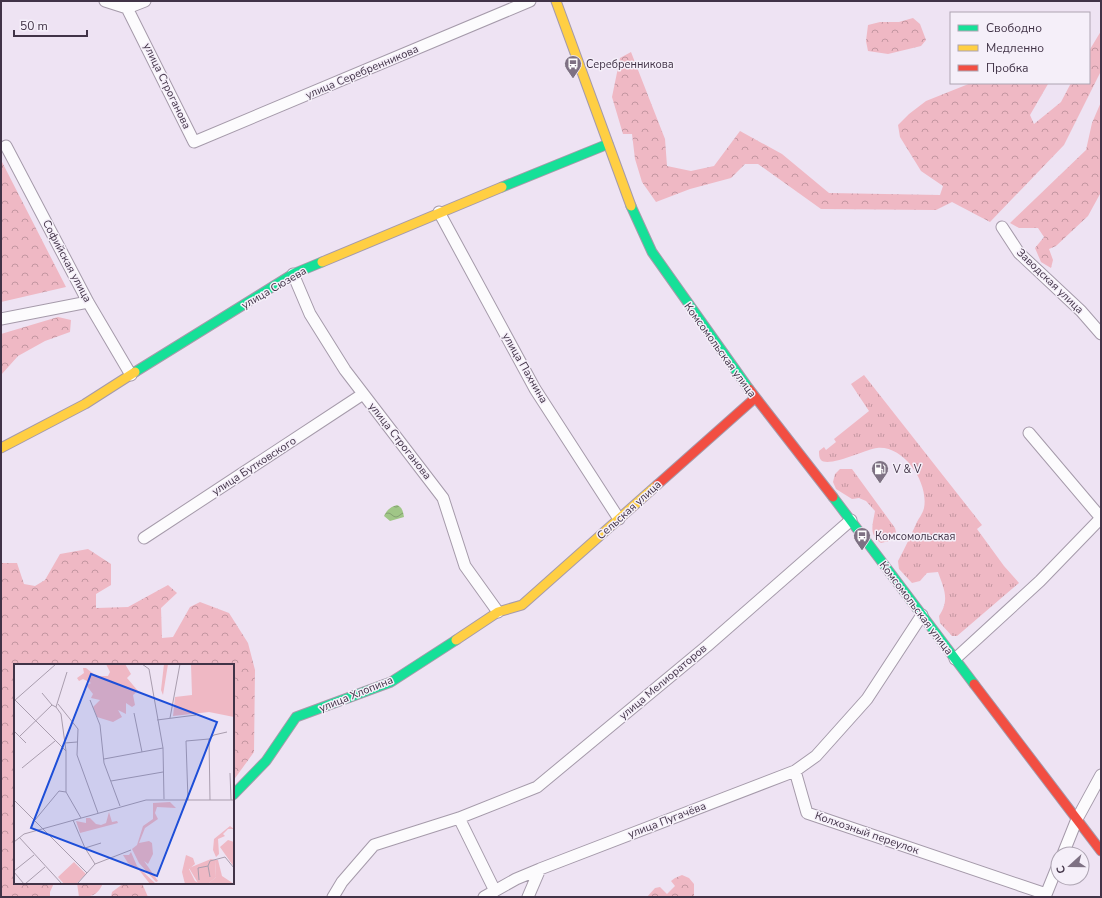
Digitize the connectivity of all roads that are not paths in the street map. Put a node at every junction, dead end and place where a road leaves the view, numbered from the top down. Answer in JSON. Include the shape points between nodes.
{"nodes":[{"id":1,"x":105,"y":1,"type":"edge"},
{"id":2,"x":145,"y":1,"type":"edge"},
{"id":3,"x":530,"y":1,"type":"edge"},
{"id":4,"x":556,"y":1,"type":"edge"},
{"id":5,"x":127,"y":8,"type":"junction"},
{"id":6,"x":194,"y":142,"type":"joint"},
{"id":7,"x":608,"y":144,"type":"junction"},
{"id":8,"x":6,"y":146,"type":"dead end"},
{"id":9,"x":439,"y":212,"type":"junction"},
{"id":10,"x":1002,"y":227,"type":"dead end"},
{"id":11,"x":293,"y":274,"type":"junction"},
{"id":12,"x":88,"y":302,"type":"junction"},
{"id":13,"x":1,"y":319,"type":"edge"},
{"id":14,"x":1101,"y":334,"type":"edge"},
{"id":15,"x":131,"y":375,"type":"junction"},
{"id":16,"x":363,"y":394,"type":"junction"},
{"id":17,"x":755,"y":398,"type":"junction"},
{"id":18,"x":1029,"y":433,"type":"dead end"},
{"id":19,"x":1,"y":448,"type":"edge"},
{"id":20,"x":1101,"y":518,"type":"edge"},
{"id":21,"x":619,"y":519,"type":"junction"},
{"id":22,"x":851,"y":520,"type":"junction"},
{"id":23,"x":144,"y":538,"type":"dead end"},
{"id":24,"x":498,"y":612,"type":"junction"},
{"id":25,"x":922,"y":615,"type":"junction"},
{"id":26,"x":954,"y":659,"type":"junction"},
{"id":27,"x":795,"y":771,"type":"junction"},
{"id":28,"x":1101,"y":775,"type":"edge"},
{"id":29,"x":234,"y":794,"type":"edge"},
{"id":30,"x":458,"y":818,"type":"junction"},
{"id":31,"x":1077,"y":820,"type":"junction"},
{"id":32,"x":1066,"y":846,"type":"edge"},
{"id":33,"x":1101,"y":851,"type":"edge"},
{"id":34,"x":540,"y":869,"type":"junction"},
{"id":35,"x":1050,"y":884,"type":"edge"},
{"id":36,"x":495,"y":891,"type":"junction"},
{"id":37,"x":1045,"y":896,"type":"edge"},
{"id":38,"x":333,"y":897,"type":"edge"},
{"id":39,"x":484,"y":897,"type":"edge"},
{"id":40,"x":528,"y":897,"type":"edge"}],
"edges":[{"from":1,"to":5,"type":"street"},
{"from":2,"to":5,"type":"street"},
{"from":3,"to":6,"type":"street","name":"улица Серебренникова"},
{"from":4,"to":7,"type":"street","name":"Комсомольская улица"},
{"from":5,"to":6,"type":"street","name":"улица Строганова"},
{"from":7,"to":9,"type":"street","name":"улица Сюзева"},
{"from":7,"to":17,"type":"street","name":"Комсомольская улица","via":[[633,213],[652,252]]},
{"from":8,"to":12,"type":"street","name":"Софийская улица"},
{"from":9,"to":11,"type":"street","name":"улица Сюзева"},
{"from":9,"to":21,"type":"street","name":"улица Пахнина","via":[[535,389]]},
{"from":10,"to":14,"type":"street","name":"Заводская улица","via":[[1019,253],[1081,311]]},
{"from":11,"to":15,"type":"street","name":"улица Сюзева"},
{"from":11,"to":16,"type":"street","name":"улица Строганова","via":[[310,314]]},
{"from":12,"to":13,"type":"street"},
{"from":12,"to":15,"type":"street","name":"Софийская улица"},
{"from":15,"to":19,"type":"street","name":"улица Сюзева","via":[[85,404]]},
{"from":16,"to":23,"type":"street","name":"улица Бутковского"},
{"from":16,"to":24,"type":"street","name":"улица Строганова","via":[[443,498],[465,566]]},
{"from":17,"to":21,"type":"street","name":"Сельская улица"},
{"from":17,"to":22,"type":"street","name":"Комсомольская улица"},
{"from":18,"to":20,"type":"street","name":"Комсомольская улица"},
{"from":20,"to":26,"type":"street","name":"Комсомольская улица","via":[[1040,581]]},
{"from":21,"to":24,"type":"street","name":"Сельская улица","via":[[522,604]]},
{"from":22,"to":25,"type":"street","name":"Комсомольская улица"},
{"from":22,"to":30,"type":"street","name":"улица Мелиораторов","via":[[707,646],[538,787]]},
{"from":24,"to":29,"type":"street","name":"улица Хлопина","via":[[391,682],[296,717],[266,761]]},
{"from":25,"to":26,"type":"street","name":"Комсомольская улица"},
{"from":25,"to":27,"type":"street","via":[[867,699],[816,756]]},
{"from":26,"to":31,"type":"street","name":"Комсомольская улица"},
{"from":27,"to":34,"type":"street","name":"улица Пугачёва"},
{"from":27,"to":37,"type":"street","name":"Колхозный переулок","via":[[807,813]]},
{"from":28,"to":31,"type":"street"},
{"from":30,"to":36,"type":"street"},
{"from":30,"to":38,"type":"street","name":"улица Мелиораторов","via":[[374,844],[342,882]]},
{"from":31,"to":32,"type":"street"},
{"from":31,"to":33,"type":"street","name":"Комсомольская улица"},
{"from":34,"to":36,"type":"street","name":"улица Пугачёва"},
{"from":34,"to":40,"type":"street"},
{"from":35,"to":37,"type":"street"},
{"from":36,"to":39,"type":"street","name":"улица Пугачёва"}]}
